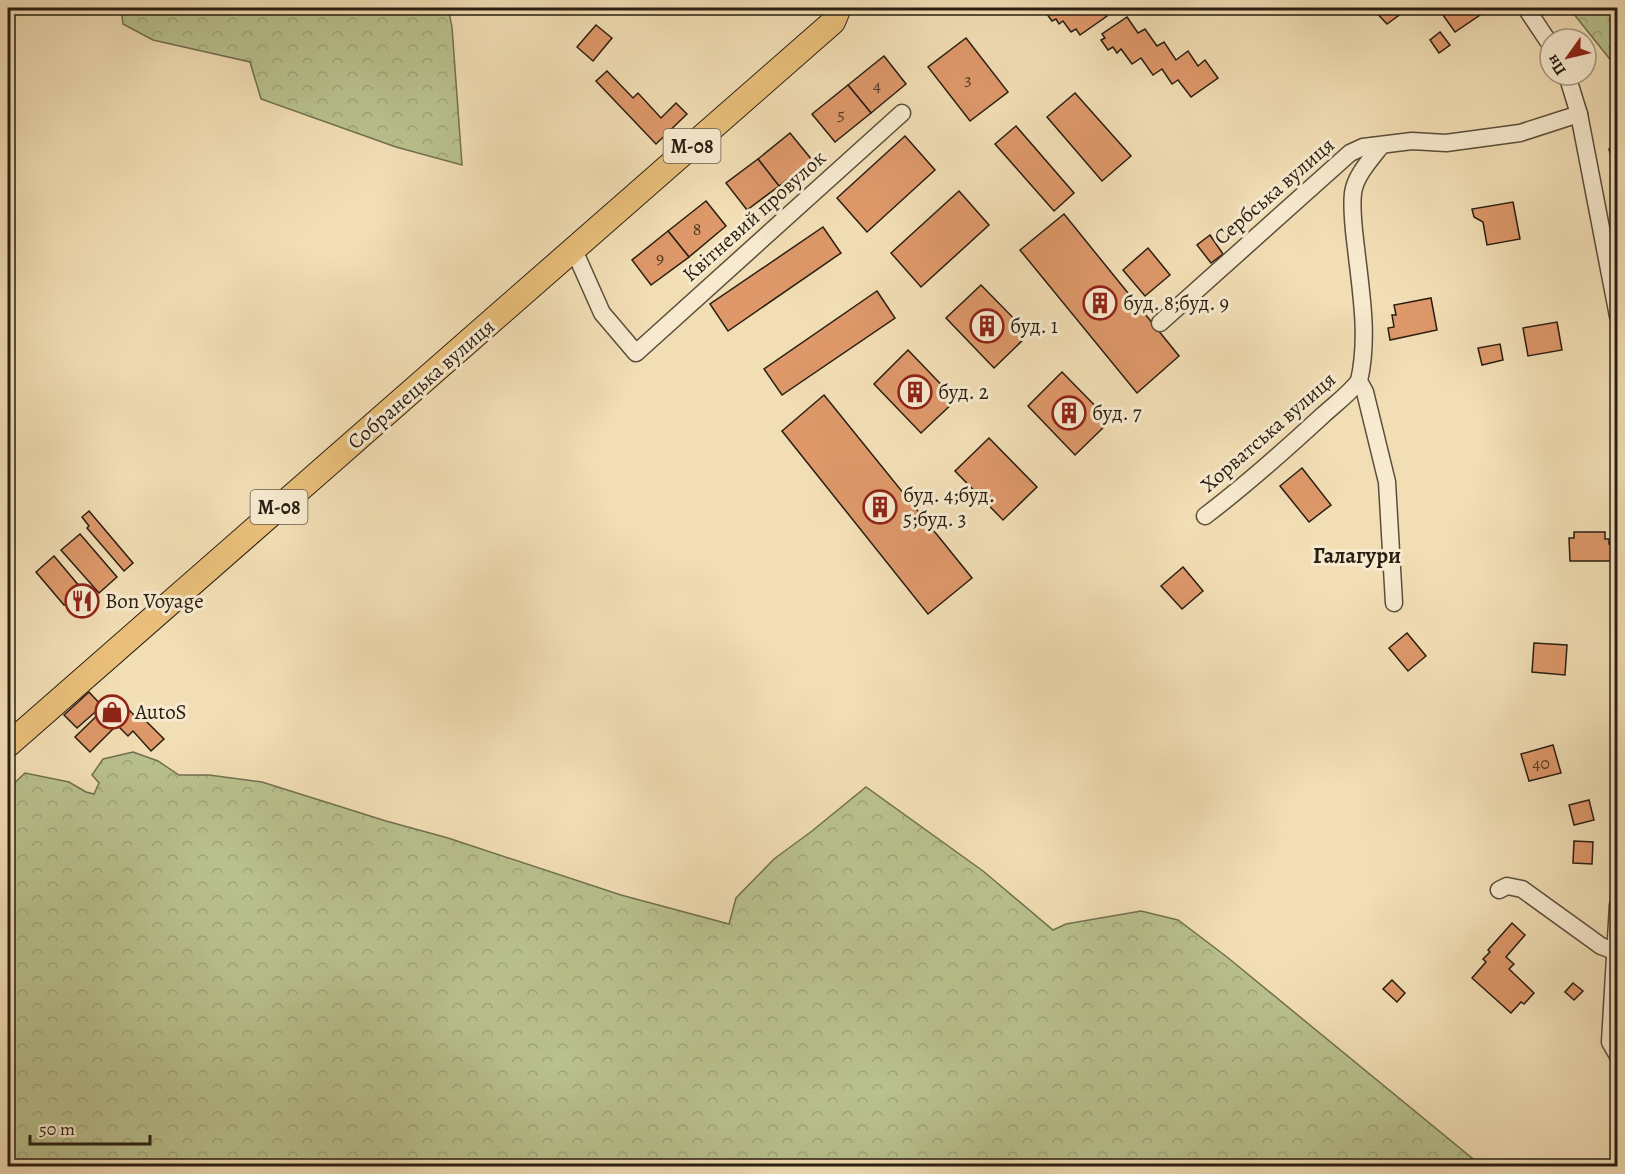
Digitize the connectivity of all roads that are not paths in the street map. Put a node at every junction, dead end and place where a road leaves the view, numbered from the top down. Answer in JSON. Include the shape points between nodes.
{"nodes":[{"id":1,"x":1526,"y":8,"type":"edge"},
{"id":2,"x":836,"y":15,"type":"edge"},
{"id":3,"x":1539,"y":27,"type":"edge"},
{"id":4,"x":1571,"y":87,"type":"edge"},
{"id":5,"x":902,"y":113,"type":"dead end"},
{"id":6,"x":1579,"y":114,"type":"junction"},
{"id":7,"x":1381,"y":146,"type":"junction"},
{"id":8,"x":574,"y":250,"type":"junction"},
{"id":9,"x":1617,"y":316,"type":"edge"},
{"id":10,"x":1160,"y":323,"type":"dead end"},
{"id":11,"x":1359,"y":381,"type":"junction"},
{"id":12,"x":1205,"y":516,"type":"dead end"},
{"id":13,"x":1394,"y":603,"type":"dead end"},
{"id":14,"x":8,"y":745,"type":"edge"},
{"id":15,"x":1499,"y":890,"type":"dead end"},
{"id":16,"x":1617,"y":906,"type":"edge"},
{"id":17,"x":1614,"y":951,"type":"junction"},
{"id":18,"x":1617,"y":1056,"type":"edge"}],
"edges":[{"from":1,"to":3,"type":"street"},
{"from":2,"to":8,"type":"highway","name":"Собранецька вулиця","number":"М-08"},
{"from":4,"to":6,"type":"street"},
{"from":5,"to":8,"type":"street","name":"Квітневий провулок","via":[[636,353],[602,313]]},
{"from":6,"to":7,"type":"street","name":"Сербська вулиця","via":[[1520,133],[1446,143],[1412,141]]},
{"from":6,"to":9,"type":"street"},
{"from":7,"to":10,"type":"street","name":"Сербська вулиця","via":[[1350,153]]},
{"from":7,"to":11,"type":"street","via":[[1353,192],[1365,322]]},
{"from":8,"to":14,"type":"highway","name":"Собранецька вулиця","number":"М-08"},
{"from":11,"to":12,"type":"street","name":"Хорватська вулиця","via":[[1249,482]]},
{"from":11,"to":13,"type":"street","via":[[1387,482]]},
{"from":15,"to":17,"type":"street","via":[[1507,886],[1522,889],[1600,946]]},
{"from":16,"to":17,"type":"street"},
{"from":17,"to":18,"type":"street","via":[[1610,1042]]}]}
